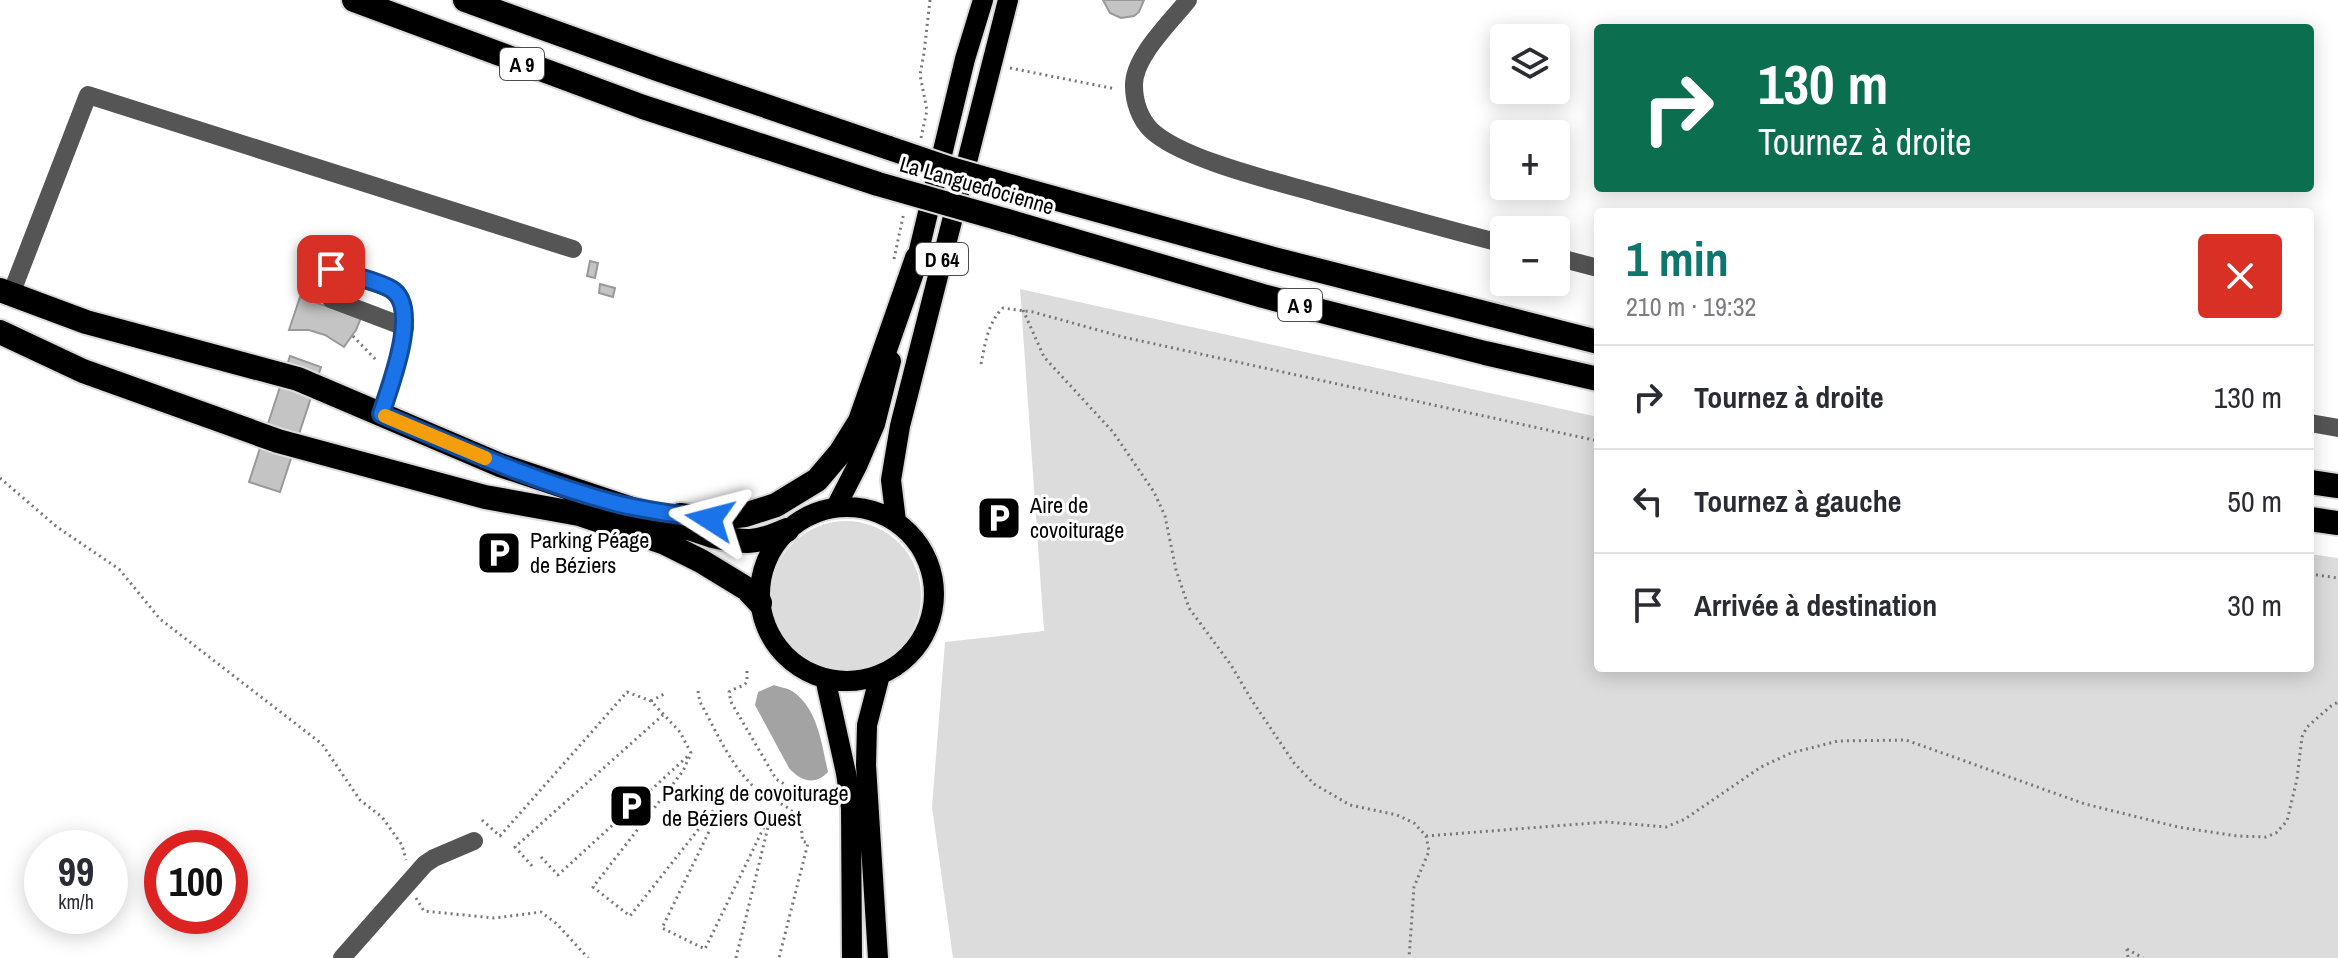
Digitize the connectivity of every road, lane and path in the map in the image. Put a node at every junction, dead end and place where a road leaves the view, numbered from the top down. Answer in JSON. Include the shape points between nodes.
{"nodes":[{"id":1,"x":354,"y":0,"type":"edge"},
{"id":2,"x":465,"y":0,"type":"edge"},
{"id":3,"x":983,"y":0,"type":"edge"},
{"id":4,"x":1008,"y":0,"type":"edge"},
{"id":5,"x":1188,"y":0,"type":"edge"},
{"id":6,"x":991,"y":64,"type":"junction"},
{"id":7,"x":1134,"y":90,"type":"junction"},
{"id":8,"x":1490,"y":240,"type":"edge"},
{"id":9,"x":573,"y":249,"type":"dead end"},
{"id":10,"x":917,"y":258,"type":"junction"},
{"id":11,"x":1570,"y":261,"type":"edge"},
{"id":12,"x":1594,"y":267,"type":"edge"},
{"id":13,"x":6,"y":292,"type":"edge"},
{"id":14,"x":1023,"y":310,"type":"junction"},
{"id":15,"x":405,"y":327,"type":"dead end"},
{"id":16,"x":0,"y":332,"type":"edge"},
{"id":17,"x":353,"y":336,"type":"dead end"},
{"id":18,"x":1594,"y":341,"type":"edge"},
{"id":19,"x":981,"y":364,"type":"dead end"},
{"id":20,"x":392,"y":378,"type":"junction"},
{"id":21,"x":1594,"y":378,"type":"edge"},
{"id":22,"x":381,"y":414,"type":"junction"},
{"id":23,"x":2314,"y":424,"type":"edge"},
{"id":24,"x":2338,"y":428,"type":"edge"},
{"id":25,"x":1594,"y":440,"type":"edge"},
{"id":26,"x":0,"y":478,"type":"edge"},
{"id":27,"x":2314,"y":483,"type":"edge"},
{"id":28,"x":2338,"y":486,"type":"edge"},
{"id":29,"x":619,"y":504,"type":"junction"},
{"id":30,"x":836,"y":507,"type":"junction"},
{"id":31,"x":2314,"y":520,"type":"edge"},
{"id":32,"x":896,"y":521,"type":"junction"},
{"id":33,"x":2338,"y":523,"type":"edge"},
{"id":34,"x":787,"y":530,"type":"junction"},
{"id":35,"x":2314,"y":575,"type":"edge"},
{"id":36,"x":2338,"y":578,"type":"edge"},
{"id":37,"x":760,"y":603,"type":"junction"},
{"id":38,"x":747,"y":671,"type":"dead end"},
{"id":39,"x":880,"y":675,"type":"junction"},
{"id":40,"x":825,"y":678,"type":"junction"},
{"id":41,"x":698,"y":691,"type":"dead end"},
{"id":42,"x":666,"y":693,"type":"dead end"},
{"id":43,"x":651,"y":701,"type":"junction"},
{"id":44,"x":2338,"y":702,"type":"edge"},
{"id":45,"x":663,"y":715,"type":"junction"},
{"id":46,"x":691,"y":753,"type":"junction"},
{"id":47,"x":786,"y":785,"type":"dead end"},
{"id":48,"x":482,"y":820,"type":"dead end"},
{"id":49,"x":1426,"y":836,"type":"junction"},
{"id":50,"x":474,"y":841,"type":"dead end"},
{"id":51,"x":541,"y":857,"type":"dead end"},
{"id":52,"x":532,"y":866,"type":"dead end"},
{"id":53,"x":411,"y":881,"type":"junction"},
{"id":54,"x":342,"y":958,"type":"edge"},
{"id":55,"x":588,"y":958,"type":"edge"},
{"id":56,"x":736,"y":958,"type":"edge"},
{"id":57,"x":779,"y":958,"type":"edge"},
{"id":58,"x":852,"y":958,"type":"edge"},
{"id":59,"x":878,"y":958,"type":"edge"},
{"id":60,"x":1409,"y":958,"type":"edge"},
{"id":61,"x":2128,"y":958,"type":"edge"},
{"id":62,"x":2143,"y":958,"type":"edge"}],
"edges":[{"from":1,"to":21,"type":"highway","name":"La Languedocienne","number":"A 9","bridge":true,"via":[[643,107],[878,184],[1263,296]]},
{"from":2,"to":18,"type":"highway","name":"La Languedocienne","number":"A 9","bridge":true,"via":[[951,169]]},
{"from":3,"to":10,"type":"main road","number":"D 64"},
{"from":4,"to":6,"type":"main road","number":"D 64"},
{"from":5,"to":7,"type":"street","via":[[1141,59]]},
{"from":6,"to":7,"type":"path"},
{"from":6,"to":32,"type":"main road","number":"D 64","via":[[900,426],[891,480]]},
{"from":7,"to":8,"type":"street","via":[[1136,107],[1150,129],[1197,155]]},
{"from":9,"to":13,"type":"street","via":[[88,95]]},
{"from":10,"to":29,"type":"highway","via":[[860,421],[817,480],[776,505],[745,515],[710,519]]},
{"from":10,"to":30,"type":"main road","number":"D 64","via":[[875,424]]},
{"from":11,"to":12,"type":"street"},
{"from":13,"to":22,"type":"highway","via":[[86,322],[298,379]]},
{"from":14,"to":19,"type":"path","via":[[1003,308],[997,314]]},
{"from":14,"to":25,"type":"path"},
{"from":14,"to":49,"type":"path","via":[[1044,357],[1113,432],[1154,492],[1189,608],[1294,763],[1314,784],[1350,805],[1397,815]]},
{"from":15,"to":20,"type":"street"},
{"from":16,"to":37,"type":"highway","via":[[83,371],[278,441],[485,497],[579,514],[665,543],[747,589]]},
{"from":17,"to":20,"type":"path"},
{"from":20,"to":22,"type":"street"},
{"from":22,"to":29,"type":"highway","via":[[500,465]]},
{"from":23,"to":24,"type":"street"},
{"from":26,"to":53,"type":"path","via":[[57,527],[119,569],[160,619],[322,744],[360,800],[382,817],[402,845]]},
{"from":27,"to":28,"type":"highway"},
{"from":29,"to":34,"type":"highway","via":[[735,541],[762,541]]},
{"from":30,"to":32,"type":"main road","via":[[877,511]]},
{"from":30,"to":34,"type":"main road"},
{"from":31,"to":33,"type":"highway"},
{"from":32,"to":39,"type":"main road","via":[[927,557],[934,605],[917,647]]},
{"from":34,"to":37,"type":"main road","via":[[770,552],[761,577]]},
{"from":35,"to":36,"type":"path"},
{"from":37,"to":40,"type":"main road","via":[[771,636],[785,655]]},
{"from":38,"to":47,"type":"path","via":[[747,682],[729,692],[731,702],[776,779]]},
{"from":39,"to":40,"type":"main road","via":[[853,681]]},
{"from":39,"to":59,"type":"main road","via":[[867,725],[866,765]]},
{"from":40,"to":58,"type":"main road","via":[[851,808]]},
{"from":41,"to":57,"type":"path","via":[[741,773],[755,789],[794,812],[803,828],[802,841],[808,843]]},
{"from":42,"to":43,"type":"path"},
{"from":43,"to":45,"type":"path"},
{"from":43,"to":48,"type":"path","via":[[627,692],[500,836]]},
{"from":44,"to":49,"type":"path","via":[[2307,727],[2287,821],[2266,837],[2178,827],[2085,804],[1906,740],[1838,741],[1791,753],[1666,827],[1606,822]]},
{"from":45,"to":46,"type":"path"},
{"from":45,"to":52,"type":"path","via":[[515,847]]},
{"from":46,"to":51,"type":"path","via":[[558,875]]},
{"from":46,"to":56,"type":"path","via":[[683,771],[593,887],[630,916],[721,803],[662,928],[705,949],[769,823]]},
{"from":49,"to":60,"type":"path","via":[[1429,851],[1414,887]]},
{"from":50,"to":53,"type":"street","via":[[434,858]]},
{"from":53,"to":54,"type":"street"},
{"from":53,"to":55,"type":"path","via":[[424,911],[494,918],[541,912]]},
{"from":61,"to":62,"type":"path","via":[[2127,949]]}]}
